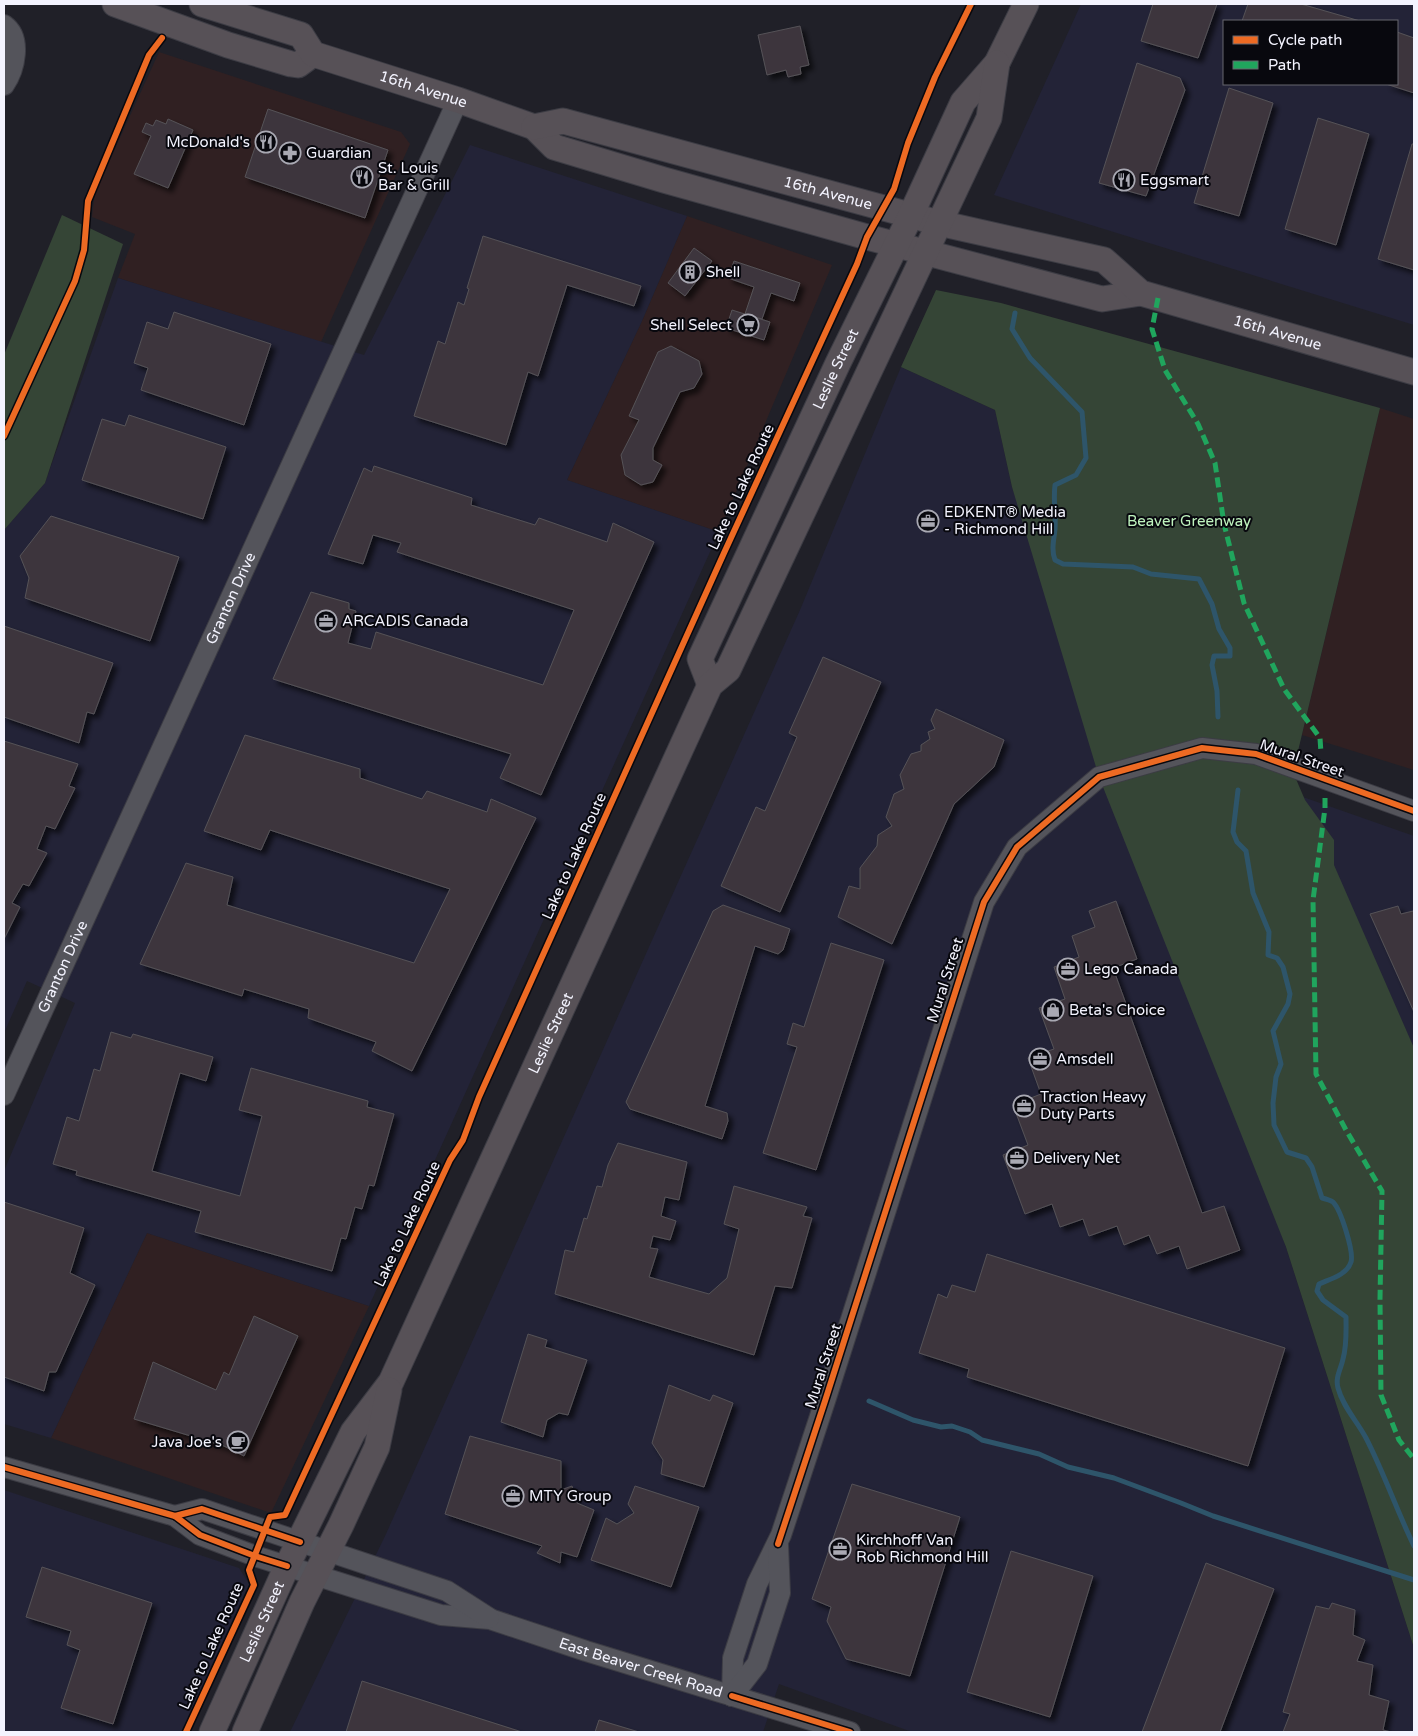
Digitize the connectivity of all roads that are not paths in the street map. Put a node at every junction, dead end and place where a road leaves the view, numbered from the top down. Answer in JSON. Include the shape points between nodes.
{"nodes":[{"id":1,"x":115,"y":4,"type":"edge"},
{"id":2,"x":208,"y":4,"type":"edge"},
{"id":3,"x":1026,"y":4,"type":"edge"},
{"id":4,"x":4,"y":25,"type":"edge"},
{"id":5,"x":196,"y":34,"type":"junction"},
{"id":6,"x":313,"y":54,"type":"junction"},
{"id":7,"x":997,"y":63,"type":"junction"},
{"id":8,"x":4,"y":85,"type":"edge"},
{"id":9,"x":458,"y":100,"type":"junction"},
{"id":10,"x":534,"y":127,"type":"junction"},
{"id":11,"x":912,"y":215,"type":"junction"},
{"id":12,"x":940,"y":223,"type":"junction"},
{"id":13,"x":896,"y":245,"type":"junction"},
{"id":14,"x":926,"y":252,"type":"junction"},
{"id":15,"x":1141,"y":293,"type":"junction"},
{"id":16,"x":1414,"y":372,"type":"edge"},
{"id":17,"x":710,"y":685,"type":"junction"},
{"id":18,"x":1414,"y":811,"type":"edge"},
{"id":19,"x":4,"y":1096,"type":"edge"},
{"id":20,"x":391,"y":1382,"type":"junction"},
{"id":21,"x":4,"y":1467,"type":"edge"},
{"id":22,"x":175,"y":1516,"type":"junction"},
{"id":23,"x":300,"y":1542,"type":"junction"},
{"id":24,"x":328,"y":1551,"type":"junction"},
{"id":25,"x":287,"y":1566,"type":"junction"},
{"id":26,"x":315,"y":1576,"type":"junction"},
{"id":27,"x":490,"y":1619,"type":"junction"},
{"id":28,"x":732,"y":1696,"type":"junction"},
{"id":29,"x":212,"y":1732,"type":"edge"},
{"id":30,"x":245,"y":1732,"type":"edge"},
{"id":31,"x":850,"y":1732,"type":"edge"}],
"edges":[{"from":1,"to":5,"type":"main road"},
{"from":2,"to":5,"type":"street"},
{"from":2,"to":6,"type":"main road","via":[[302,35]]},
{"from":3,"to":7,"type":"main road","name":"Leslie Street"},
{"from":4,"to":8,"type":"street","via":[[15,45],[9,78]]},
{"from":5,"to":6,"type":"main road","via":[[295,65]]},
{"from":6,"to":9,"type":"main road","name":"16th Avenue"},
{"from":7,"to":11,"type":"main road","name":"Leslie Street","via":[[963,102]]},
{"from":7,"to":12,"type":"main road","name":"Leslie Street","via":[[989,118]]},
{"from":9,"to":10,"type":"main road","name":"16th Avenue"},
{"from":9,"to":19,"type":"street","name":"Granton Drive"},
{"from":10,"to":11,"type":"main road","name":"16th Avenue","via":[[563,121]]},
{"from":10,"to":13,"type":"main road","name":"16th Avenue","via":[[554,147]]},
{"from":11,"to":12,"type":"main road","name":"16th Avenue"},
{"from":11,"to":13,"type":"main road","name":"Leslie Street"},
{"from":12,"to":14,"type":"main road","name":"Leslie Street"},
{"from":12,"to":15,"type":"main road","name":"16th Avenue","via":[[1104,260]]},
{"from":13,"to":14,"type":"main road","name":"16th Avenue"},
{"from":13,"to":17,"type":"main road","name":"Leslie Street","via":[[700,659]]},
{"from":14,"to":15,"type":"main road","name":"16th Avenue","via":[[1102,299]]},
{"from":14,"to":17,"type":"main road","name":"Leslie Street","via":[[728,670]]},
{"from":15,"to":16,"type":"main road","name":"16th Avenue"},
{"from":17,"to":20,"type":"main road","name":"Leslie Street"},
{"from":18,"to":28,"type":"street","name":"Mural Street","via":[[1256,754],[1202,748],[1099,777],[1017,846],[984,902],[778,1544],[780,1592],[757,1664]]},
{"from":20,"to":23,"type":"main road","name":"Leslie Street","via":[[353,1432]]},
{"from":20,"to":24,"type":"main road","name":"Leslie Street","via":[[377,1447]]},
{"from":21,"to":22,"type":"street"},
{"from":22,"to":23,"type":"street","name":"East Beaver Creek Road","via":[[202,1509]]},
{"from":22,"to":25,"type":"street","name":"East Beaver Creek Road","via":[[200,1535]]},
{"from":23,"to":24,"type":"street","name":"East Beaver Creek Road"},
{"from":23,"to":25,"type":"main road","name":"Leslie Street"},
{"from":24,"to":26,"type":"main road","name":"Leslie Street"},
{"from":24,"to":27,"type":"street","name":"East Beaver Creek Road","via":[[447,1591]]},
{"from":25,"to":26,"type":"street","name":"East Beaver Creek Road"},
{"from":25,"to":29,"type":"main road","name":"Leslie Street"},
{"from":26,"to":27,"type":"street","name":"East Beaver Creek Road","via":[[441,1615]]},
{"from":26,"to":30,"type":"main road","name":"Leslie Street"},
{"from":27,"to":28,"type":"street","name":"East Beaver Creek Road"},
{"from":28,"to":31,"type":"street","name":"East Beaver Creek Road"}]}
